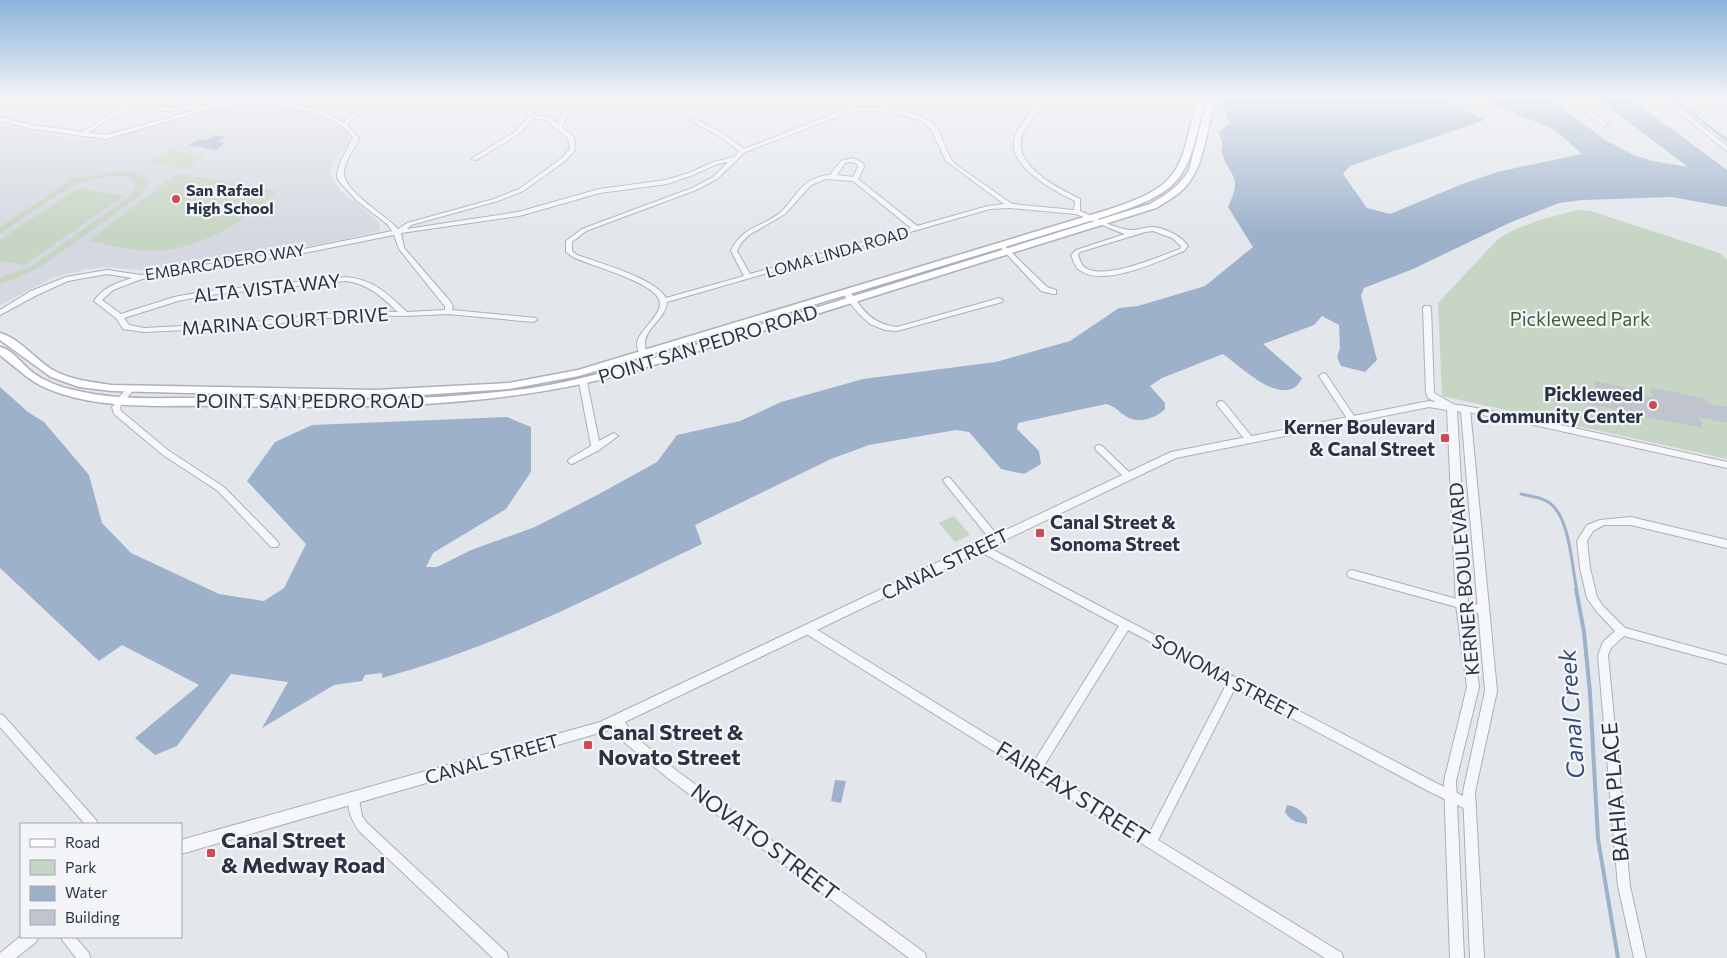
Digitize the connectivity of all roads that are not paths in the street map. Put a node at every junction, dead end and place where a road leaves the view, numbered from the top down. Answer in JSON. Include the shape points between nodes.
{"nodes":[{"id":1,"x":354,"y":144,"type":"edge"},
{"id":2,"x":499,"y":144,"type":"edge"},
{"id":3,"x":572,"y":144,"type":"edge"},
{"id":4,"x":733,"y":144,"type":"edge"},
{"id":5,"x":762,"y":144,"type":"edge"},
{"id":6,"x":941,"y":144,"type":"edge"},
{"id":7,"x":1016,"y":144,"type":"edge"},
{"id":8,"x":1190,"y":144,"type":"edge"},
{"id":9,"x":1200,"y":144,"type":"edge"},
{"id":10,"x":743,"y":151,"type":"junction"},
{"id":11,"x":736,"y":158,"type":"junction"},
{"id":12,"x":474,"y":159,"type":"dead end"},
{"id":13,"x":832,"y":176,"type":"junction"},
{"id":14,"x":855,"y":179,"type":"junction"},
{"id":15,"x":1010,"y":206,"type":"junction"},
{"id":16,"x":1077,"y":212,"type":"junction"},
{"id":17,"x":1092,"y":217,"type":"junction"},
{"id":18,"x":1104,"y":223,"type":"junction"},
{"id":19,"x":918,"y":229,"type":"junction"},
{"id":20,"x":397,"y":232,"type":"junction"},
{"id":21,"x":1132,"y":233,"type":"junction"},
{"id":22,"x":1114,"y":239,"type":"junction"},
{"id":23,"x":1001,"y":245,"type":"junction"},
{"id":24,"x":1009,"y":252,"type":"junction"},
{"id":25,"x":141,"y":277,"type":"junction"},
{"id":26,"x":748,"y":277,"type":"junction"},
{"id":27,"x":1053,"y":292,"type":"dead end"},
{"id":28,"x":849,"y":296,"type":"junction"},
{"id":29,"x":999,"y":300,"type":"dead end"},
{"id":30,"x":664,"y":301,"type":"junction"},
{"id":31,"x":1427,"y":308,"type":"dead end"},
{"id":32,"x":448,"y":312,"type":"junction"},
{"id":33,"x":0,"y":313,"type":"edge"},
{"id":34,"x":405,"y":314,"type":"junction"},
{"id":35,"x":120,"y":317,"type":"junction"},
{"id":36,"x":533,"y":320,"type":"dead end"},
{"id":37,"x":0,"y":336,"type":"edge"},
{"id":38,"x":0,"y":350,"type":"edge"},
{"id":39,"x":646,"y":358,"type":"junction"},
{"id":40,"x":1323,"y":376,"type":"dead end"},
{"id":41,"x":583,"y":382,"type":"junction"},
{"id":42,"x":130,"y":389,"type":"junction"},
{"id":43,"x":120,"y":400,"type":"junction"},
{"id":44,"x":1221,"y":404,"type":"dead end"},
{"id":45,"x":1452,"y":407,"type":"junction"},
{"id":46,"x":1465,"y":409,"type":"junction"},
{"id":47,"x":1351,"y":418,"type":"junction"},
{"id":48,"x":614,"y":436,"type":"dead end"},
{"id":49,"x":1249,"y":438,"type":"junction"},
{"id":50,"x":596,"y":448,"type":"junction"},
{"id":51,"x":1099,"y":448,"type":"dead end"},
{"id":52,"x":572,"y":461,"type":"dead end"},
{"id":53,"x":1727,"y":465,"type":"edge"},
{"id":54,"x":1128,"y":476,"type":"junction"},
{"id":55,"x":947,"y":480,"type":"dead end"},
{"id":56,"x":996,"y":540,"type":"junction"},
{"id":57,"x":274,"y":544,"type":"dead end"},
{"id":58,"x":1727,"y":544,"type":"edge"},
{"id":59,"x":980,"y":547,"type":"junction"},
{"id":60,"x":1352,"y":574,"type":"dead end"},
{"id":61,"x":1462,"y":605,"type":"junction"},
{"id":62,"x":1482,"y":610,"type":"junction"},
{"id":63,"x":1126,"y":624,"type":"junction"},
{"id":64,"x":808,"y":629,"type":"junction"},
{"id":65,"x":1622,"y":631,"type":"junction"},
{"id":66,"x":1727,"y":660,"type":"edge"},
{"id":67,"x":1233,"y":681,"type":"junction"},
{"id":68,"x":0,"y":719,"type":"edge"},
{"id":69,"x":618,"y":720,"type":"junction"},
{"id":70,"x":1035,"y":770,"type":"junction"},
{"id":71,"x":1450,"y":795,"type":"junction"},
{"id":72,"x":354,"y":798,"type":"junction"},
{"id":73,"x":1470,"y":805,"type":"junction"},
{"id":74,"x":91,"y":823,"type":"edge"},
{"id":75,"x":1151,"y":842,"type":"junction"},
{"id":76,"x":182,"y":847,"type":"edge"},
{"id":77,"x":30,"y":938,"type":"edge"},
{"id":78,"x":68,"y":938,"type":"edge"},
{"id":79,"x":4,"y":958,"type":"edge"},
{"id":80,"x":84,"y":958,"type":"edge"},
{"id":81,"x":502,"y":958,"type":"edge"},
{"id":82,"x":920,"y":958,"type":"edge"},
{"id":83,"x":1338,"y":958,"type":"edge"},
{"id":84,"x":1456,"y":958,"type":"edge"},
{"id":85,"x":1477,"y":958,"type":"edge"},
{"id":86,"x":1640,"y":958,"type":"edge"}],
"edges":[{"from":1,"to":20,"type":"street","via":[[341,164],[341,180]]},
{"from":2,"to":12,"type":"street"},
{"from":3,"to":20,"type":"street","via":[[573,149],[563,160],[521,190],[410,224]]},
{"from":4,"to":10,"type":"street"},
{"from":5,"to":10,"type":"street"},
{"from":6,"to":15,"type":"street","via":[[953,165]]},
{"from":7,"to":16,"type":"street","via":[[1018,155],[1052,188],[1078,200]]},
{"from":8,"to":17,"type":"main road","name":"POINT SAN PEDRO ROAD","via":[[1178,176],[1164,189],[1151,197]]},
{"from":9,"to":18,"type":"main road","name":"POINT SAN PEDRO ROAD","via":[[1188,179],[1173,194],[1153,206]]},
{"from":10,"to":11,"type":"street"},
{"from":11,"to":20,"type":"street","via":[[716,162],[667,182],[599,191],[519,214]]},
{"from":11,"to":30,"type":"street","via":[[715,178],[694,189],[584,230],[569,241],[570,252],[575,256],[652,288]]},
{"from":13,"to":14,"type":"street"},
{"from":13,"to":14,"type":"street","via":[[843,162],[853,160],[861,167]]},
{"from":13,"to":26,"type":"street","via":[[809,184],[783,213],[738,242],[734,251],[736,260]]},
{"from":14,"to":19,"type":"street"},
{"from":15,"to":16,"type":"street","name":"LOMA LINDA ROAD"},
{"from":15,"to":19,"type":"street","name":"LOMA LINDA ROAD","via":[[990,207]]},
{"from":16,"to":17,"type":"street","name":"LOMA LINDA ROAD"},
{"from":17,"to":18,"type":"street","name":"LOMA LINDA ROAD"},
{"from":17,"to":23,"type":"main road","name":"POINT SAN PEDRO ROAD"},
{"from":18,"to":21,"type":"street","name":"LOMA LINDA ROAD"},
{"from":18,"to":22,"type":"street","via":[[1112,231]]},
{"from":18,"to":24,"type":"main road","name":"POINT SAN PEDRO ROAD"},
{"from":19,"to":26,"type":"street","name":"LOMA LINDA ROAD"},
{"from":20,"to":25,"type":"street","name":"EMBARCADERO WAY"},
{"from":20,"to":32,"type":"street","via":[[402,248],[449,306]]},
{"from":21,"to":22,"type":"street"},
{"from":21,"to":22,"type":"street","via":[[1153,229],[1174,237],[1185,246],[1182,250],[1112,274],[1090,273],[1075,260],[1074,255],[1078,251]]},
{"from":23,"to":24,"type":"street"},
{"from":23,"to":28,"type":"main road","name":"POINT SAN PEDRO ROAD"},
{"from":24,"to":27,"type":"street","via":[[1044,289]]},
{"from":24,"to":28,"type":"main road","name":"POINT SAN PEDRO ROAD"},
{"from":25,"to":33,"type":"street","name":"EMBARCADERO WAY","via":[[107,272],[66,280],[34,293]]},
{"from":25,"to":35,"type":"street","name":"MARINA COURT DRIVE","via":[[101,293],[98,301]]},
{"from":26,"to":30,"type":"street","name":"LOMA LINDA ROAD"},
{"from":28,"to":29,"type":"street","via":[[871,323],[897,329]]},
{"from":28,"to":39,"type":"main road","name":"POINT SAN PEDRO ROAD"},
{"from":30,"to":39,"type":"street","via":[[642,340]]},
{"from":31,"to":45,"type":"street","via":[[1430,396]]},
{"from":32,"to":34,"type":"street","name":"MARINA COURT DRIVE"},
{"from":32,"to":36,"type":"street","name":"MARINA COURT DRIVE"},
{"from":34,"to":35,"type":"street","name":"MARINA COURT DRIVE","via":[[357,313],[242,325],[144,330],[126,327]]},
{"from":34,"to":35,"type":"street","name":"ALTA VISTA WAY","via":[[361,279],[346,279],[177,298]]},
{"from":37,"to":42,"type":"main road","name":"POINT SAN PEDRO ROAD","via":[[48,372],[87,386]]},
{"from":38,"to":43,"type":"main road","name":"POINT SAN PEDRO ROAD","via":[[35,379],[55,388],[77,395]]},
{"from":39,"to":41,"type":"main road","name":"POINT SAN PEDRO ROAD"},
{"from":39,"to":42,"type":"main road","name":"POINT SAN PEDRO ROAD","via":[[509,386],[462,390],[376,394]]},
{"from":40,"to":47,"type":"street"},
{"from":41,"to":43,"type":"main road","name":"POINT SAN PEDRO ROAD","via":[[510,395],[385,403]]},
{"from":41,"to":50,"type":"street"},
{"from":42,"to":43,"type":"street"},
{"from":43,"to":57,"type":"street","via":[[116,407],[122,417],[166,453],[221,490]]},
{"from":44,"to":49,"type":"street"},
{"from":45,"to":46,"type":"street","name":"CANAL STREET"},
{"from":45,"to":47,"type":"street","name":"CANAL STREET","via":[[1429,404]]},
{"from":45,"to":61,"type":"street","name":"KERNER BOULEVARD"},
{"from":46,"to":53,"type":"street","name":"CANAL STREET"},
{"from":46,"to":62,"type":"street","name":"KERNER BOULEVARD"},
{"from":47,"to":49,"type":"street","name":"CANAL STREET"},
{"from":48,"to":50,"type":"street"},
{"from":49,"to":54,"type":"street","name":"CANAL STREET","via":[[1180,453]]},
{"from":50,"to":52,"type":"street"},
{"from":51,"to":54,"type":"street"},
{"from":54,"to":56,"type":"street","name":"CANAL STREET"},
{"from":55,"to":56,"type":"street"},
{"from":56,"to":59,"type":"street","name":"CANAL STREET"},
{"from":58,"to":65,"type":"street","via":[[1631,521],[1603,522],[1590,528],[1582,540],[1592,598]]},
{"from":59,"to":63,"type":"street","name":"SONOMA STREET"},
{"from":59,"to":64,"type":"street","name":"CANAL STREET"},
{"from":60,"to":61,"type":"street"},
{"from":61,"to":62,"type":"street"},
{"from":61,"to":71,"type":"street","name":"KERNER BOULEVARD","via":[[1473,687],[1450,782]]},
{"from":62,"to":73,"type":"street","name":"KERNER BOULEVARD","via":[[1491,691],[1469,792]]},
{"from":63,"to":67,"type":"street","name":"SONOMA STREET"},
{"from":63,"to":70,"type":"street"},
{"from":64,"to":69,"type":"street","name":"CANAL STREET"},
{"from":64,"to":70,"type":"street","name":"FAIRFAX STREET"},
{"from":65,"to":66,"type":"street"},
{"from":65,"to":86,"type":"street","name":"BAHIA PLACE","via":[[1607,645],[1603,655],[1624,886]]},
{"from":67,"to":71,"type":"street","name":"SONOMA STREET"},
{"from":67,"to":75,"type":"street"},
{"from":68,"to":74,"type":"street"},
{"from":69,"to":72,"type":"street","name":"CANAL STREET"},
{"from":69,"to":82,"type":"street","name":"NOVATO STREET","via":[[628,739],[673,775]]},
{"from":70,"to":75,"type":"street","name":"FAIRFAX STREET"},
{"from":71,"to":73,"type":"street","name":"SONOMA STREET"},
{"from":71,"to":84,"type":"street","name":"KERNER BOULEVARD"},
{"from":72,"to":76,"type":"street","name":"CANAL STREET"},
{"from":72,"to":81,"type":"street","via":[[363,827]]},
{"from":73,"to":85,"type":"street","name":"KERNER BOULEVARD"},
{"from":75,"to":83,"type":"street","name":"FAIRFAX STREET"},
{"from":77,"to":79,"type":"street"},
{"from":78,"to":80,"type":"street"}]}
